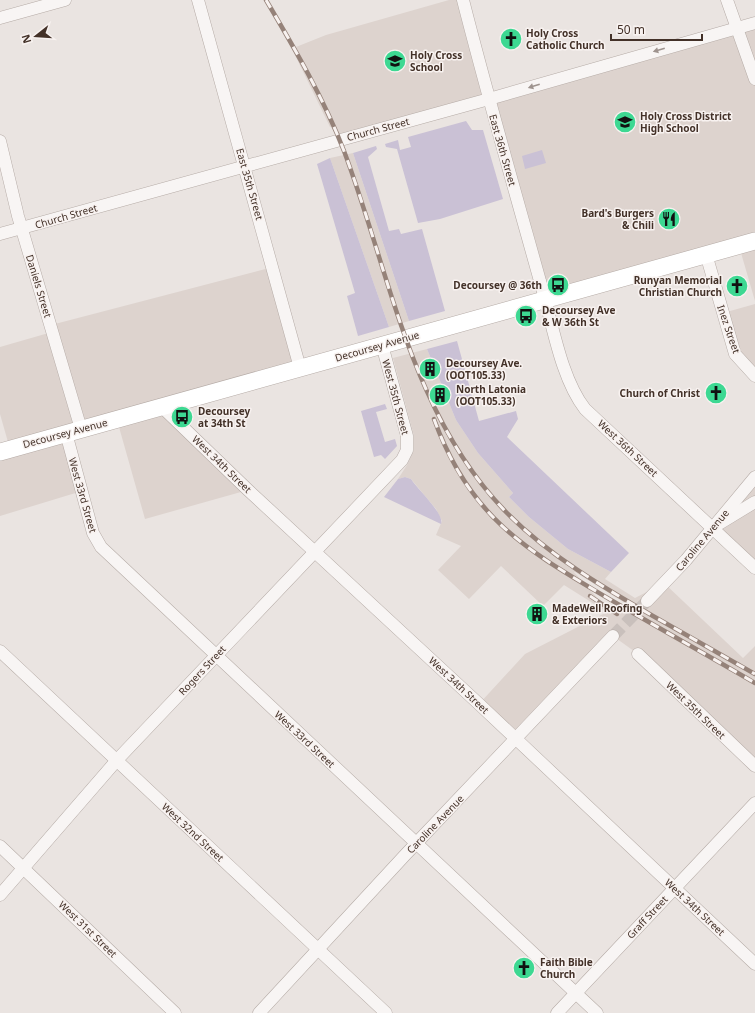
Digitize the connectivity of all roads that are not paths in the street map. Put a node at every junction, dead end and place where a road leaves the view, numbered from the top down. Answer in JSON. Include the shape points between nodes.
{"nodes":[{"id":1,"x":65,"y":0,"type":"edge"},
{"id":2,"x":198,"y":0,"type":"edge"},
{"id":3,"x":463,"y":0,"type":"edge"},
{"id":4,"x":727,"y":0,"type":"edge"},
{"id":5,"x":0,"y":18,"type":"edge"},
{"id":6,"x":755,"y":23,"type":"edge"},
{"id":7,"x":737,"y":27,"type":"junction"},
{"id":8,"x":755,"y":79,"type":"edge"},
{"id":9,"x":489,"y":99,"type":"junction"},
{"id":10,"x":0,"y":141,"type":"edge"},
{"id":11,"x":244,"y":166,"type":"junction"},
{"id":12,"x":21,"y":228,"type":"junction"},
{"id":13,"x":0,"y":234,"type":"edge"},
{"id":14,"x":755,"y":241,"type":"edge"},
{"id":15,"x":706,"y":254,"type":"junction"},
{"id":16,"x":545,"y":300,"type":"junction"},
{"id":17,"x":382,"y":345,"type":"junction"},
{"id":18,"x":300,"y":368,"type":"junction"},
{"id":19,"x":755,"y":376,"type":"edge"},
{"id":20,"x":162,"y":407,"type":"junction"},
{"id":21,"x":74,"y":431,"type":"junction"},
{"id":22,"x":407,"y":450,"type":"joint"},
{"id":23,"x":0,"y":452,"type":"edge"},
{"id":24,"x":755,"y":477,"type":"edge"},
{"id":25,"x":755,"y":502,"type":"edge"},
{"id":26,"x":713,"y":527,"type":"junction"},
{"id":27,"x":315,"y":553,"type":"junction"},
{"id":28,"x":755,"y":568,"type":"edge"},
{"id":29,"x":647,"y":601,"type":"tunnel mouth"},
{"id":30,"x":613,"y":636,"type":"tunnel mouth"},
{"id":31,"x":0,"y":651,"type":"edge"},
{"id":32,"x":638,"y":654,"type":"dead end"},
{"id":33,"x":216,"y":655,"type":"junction"},
{"id":34,"x":516,"y":738,"type":"junction"},
{"id":35,"x":117,"y":760,"type":"junction"},
{"id":36,"x":755,"y":766,"type":"edge"},
{"id":37,"x":755,"y":804,"type":"edge"},
{"id":38,"x":416,"y":844,"type":"junction"},
{"id":39,"x":0,"y":846,"type":"edge"},
{"id":40,"x":24,"y":868,"type":"junction"},
{"id":41,"x":674,"y":888,"type":"junction"},
{"id":42,"x":0,"y":895,"type":"edge"},
{"id":43,"x":318,"y":949,"type":"junction"},
{"id":44,"x":755,"y":964,"type":"edge"},
{"id":45,"x":576,"y":993,"type":"junction"},
{"id":46,"x":175,"y":1013,"type":"edge"},
{"id":47,"x":259,"y":1013,"type":"edge"},
{"id":48,"x":386,"y":1013,"type":"edge"},
{"id":49,"x":557,"y":1013,"type":"edge"},
{"id":50,"x":597,"y":1013,"type":"edge"}],
"edges":[{"from":1,"to":5,"type":"street"},
{"from":2,"to":11,"type":"street","name":"East 35th Street"},
{"from":3,"to":9,"type":"street","name":"East 36th Street"},
{"from":4,"to":7,"type":"street"},
{"from":6,"to":7,"type":"street","name":"Church Street"},
{"from":7,"to":8,"type":"street"},
{"from":7,"to":9,"type":"street","name":"Church Street","one_way":true},
{"from":9,"to":11,"type":"street","name":"Church Street"},
{"from":9,"to":16,"type":"street","name":"East 36th Street"},
{"from":10,"to":12,"type":"street","name":"Daniels Street"},
{"from":11,"to":12,"type":"street","name":"Church Street"},
{"from":11,"to":18,"type":"street","name":"East 35th Street"},
{"from":12,"to":13,"type":"street","name":"Church Street"},
{"from":12,"to":21,"type":"street","name":"Daniels Street"},
{"from":14,"to":15,"type":"main road","name":"Decoursey Avenue"},
{"from":15,"to":16,"type":"main road","name":"Decoursey Avenue"},
{"from":15,"to":19,"type":"street","name":"Inez Street","via":[[735,354]]},
{"from":16,"to":17,"type":"main road","name":"Decoursey Avenue"},
{"from":16,"to":26,"type":"street","name":"West 36th Street","via":[[576,396],[586,409]]},
{"from":17,"to":18,"type":"main road","name":"Decoursey Avenue"},
{"from":17,"to":22,"type":"street","name":"West 35th Street","via":[[407,436]]},
{"from":18,"to":20,"type":"main road","name":"Decoursey Avenue"},
{"from":20,"to":21,"type":"main road","name":"Decoursey Avenue"},
{"from":20,"to":27,"type":"street","name":"West 34th Street"},
{"from":21,"to":23,"type":"main road","name":"Decoursey Avenue"},
{"from":21,"to":33,"type":"street","name":"West 33rd Street","via":[[93,533],[101,547]]},
{"from":22,"to":27,"type":"street","name":"Rogers Street","via":[[402,460]]},
{"from":24,"to":26,"type":"street","name":"Caroline Avenue"},
{"from":25,"to":26,"type":"street"},
{"from":26,"to":28,"type":"street","name":"West 36th Street"},
{"from":26,"to":29,"type":"street","name":"Caroline Avenue"},
{"from":27,"to":33,"type":"street","name":"Rogers Street"},
{"from":27,"to":34,"type":"street","name":"West 34th Street"},
{"from":30,"to":34,"type":"street","name":"Caroline Avenue"},
{"from":31,"to":35,"type":"street","name":"West 32nd Street"},
{"from":32,"to":36,"type":"street","name":"West 35th Street"},
{"from":33,"to":35,"type":"street","name":"Rogers Street"},
{"from":33,"to":38,"type":"street","name":"West 33rd Street"},
{"from":34,"to":38,"type":"street","name":"Caroline Avenue"},
{"from":34,"to":41,"type":"street","name":"West 34th Street"},
{"from":35,"to":40,"type":"street","name":"Rogers Street"},
{"from":35,"to":43,"type":"street","name":"West 32nd Street"},
{"from":37,"to":41,"type":"street","name":"Graff Street"},
{"from":38,"to":43,"type":"street","name":"Caroline Avenue"},
{"from":38,"to":45,"type":"street","name":"West 33rd Street"},
{"from":39,"to":40,"type":"street","name":"West 31st Street"},
{"from":40,"to":42,"type":"street","name":"Rogers Street"},
{"from":40,"to":46,"type":"street","name":"West 31st Street"},
{"from":41,"to":44,"type":"street","name":"West 34th Street"},
{"from":41,"to":45,"type":"street","name":"Graff Street"},
{"from":43,"to":47,"type":"street","name":"Caroline Avenue"},
{"from":43,"to":48,"type":"street","name":"West 32nd Street"},
{"from":45,"to":49,"type":"street","name":"Graff Street"},
{"from":45,"to":50,"type":"street","name":"West 33rd Street"}]}
